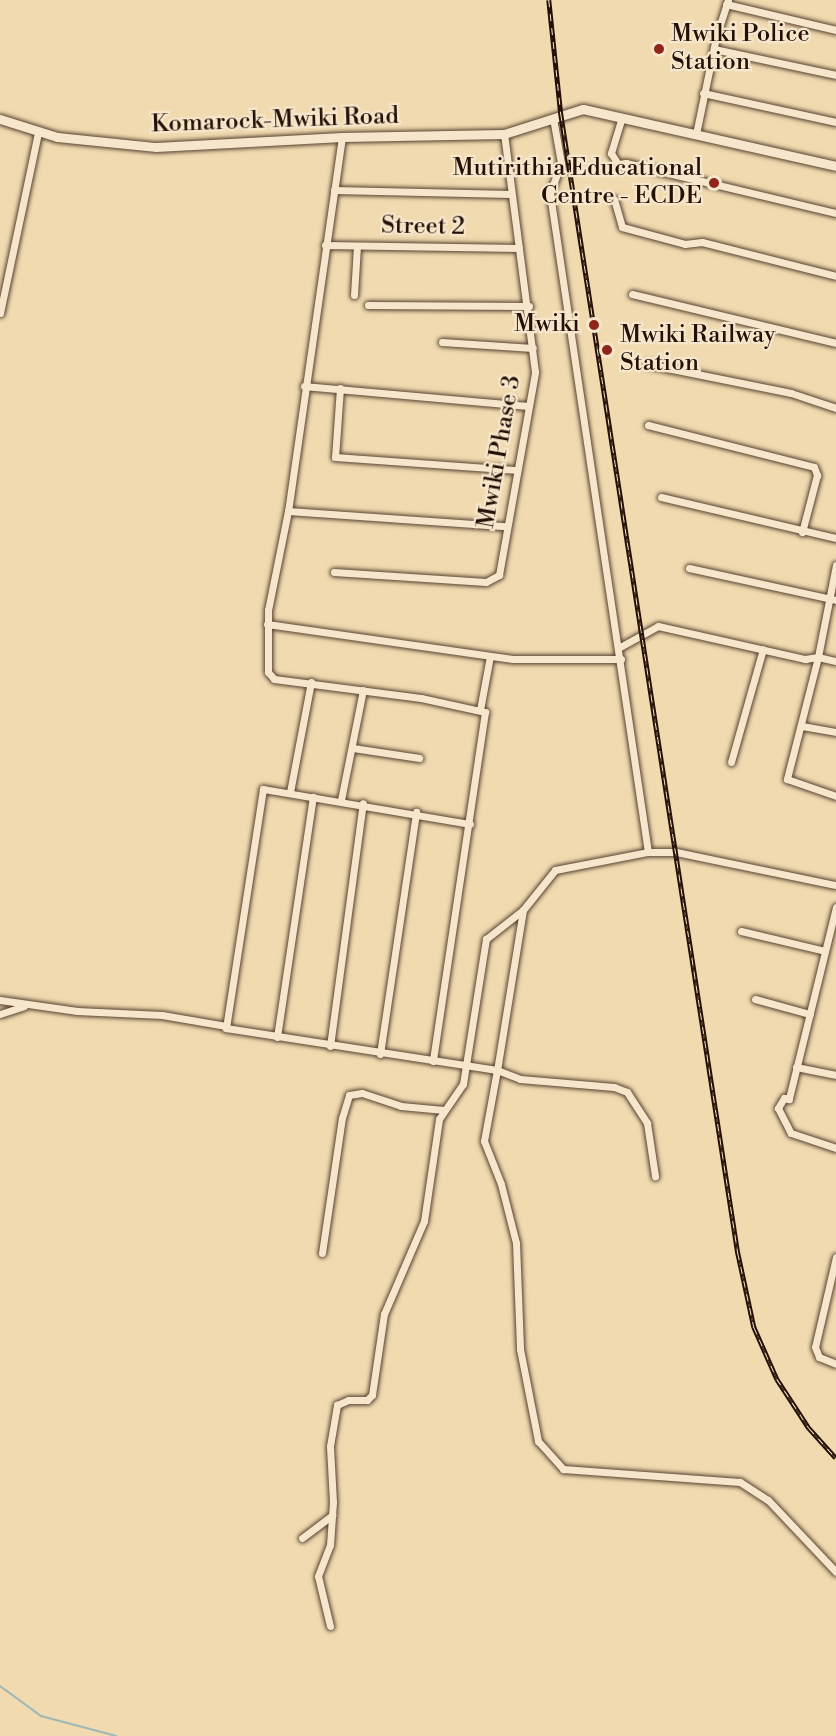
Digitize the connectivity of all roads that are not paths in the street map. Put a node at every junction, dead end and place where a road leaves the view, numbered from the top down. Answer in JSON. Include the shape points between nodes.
{"nodes":[{"id":1,"x":727,"y":2,"type":"edge"},
{"id":2,"x":836,"y":30,"type":"edge"},
{"id":3,"x":714,"y":49,"type":"junction"},
{"id":4,"x":836,"y":75,"type":"edge"},
{"id":5,"x":703,"y":93,"type":"junction"},
{"id":6,"x":622,"y":117,"type":"junction"},
{"id":7,"x":553,"y":118,"type":"junction"},
{"id":8,"x":0,"y":119,"type":"edge"},
{"id":9,"x":836,"y":122,"type":"edge"},
{"id":10,"x":38,"y":132,"type":"junction"},
{"id":11,"x":504,"y":134,"type":"junction"},
{"id":12,"x":696,"y":134,"type":"junction"},
{"id":13,"x":342,"y":137,"type":"junction"},
{"id":14,"x":836,"y":166,"type":"edge"},
{"id":15,"x":334,"y":190,"type":"junction"},
{"id":16,"x":511,"y":194,"type":"junction"},
{"id":17,"x":614,"y":199,"type":"dead end"},
{"id":18,"x":836,"y":213,"type":"edge"},
{"id":19,"x":325,"y":245,"type":"junction"},
{"id":20,"x":357,"y":246,"type":"junction"},
{"id":21,"x":519,"y":248,"type":"junction"},
{"id":22,"x":836,"y":276,"type":"edge"},
{"id":23,"x":632,"y":294,"type":"dead end"},
{"id":24,"x":354,"y":295,"type":"dead end"},
{"id":25,"x":368,"y":305,"type":"dead end"},
{"id":26,"x":529,"y":306,"type":"junction"},
{"id":27,"x":0,"y":313,"type":"edge"},
{"id":28,"x":442,"y":342,"type":"dead end"},
{"id":29,"x":836,"y":343,"type":"edge"},
{"id":30,"x":533,"y":348,"type":"junction"},
{"id":31,"x":646,"y":364,"type":"dead end"},
{"id":32,"x":304,"y":386,"type":"junction"},
{"id":33,"x":340,"y":388,"type":"junction"},
{"id":34,"x":527,"y":406,"type":"junction"},
{"id":35,"x":836,"y":408,"type":"edge"},
{"id":36,"x":648,"y":425,"type":"dead end"},
{"id":37,"x":515,"y":470,"type":"junction"},
{"id":38,"x":661,"y":497,"type":"dead end"},
{"id":39,"x":288,"y":511,"type":"junction"},
{"id":40,"x":505,"y":526,"type":"junction"},
{"id":41,"x":802,"y":532,"type":"junction"},
{"id":42,"x":836,"y":538,"type":"edge"},
{"id":43,"x":836,"y":565,"type":"edge"},
{"id":44,"x":689,"y":568,"type":"dead end"},
{"id":45,"x":334,"y":572,"type":"dead end"},
{"id":46,"x":832,"y":599,"type":"edge"},
{"id":47,"x":267,"y":624,"type":"junction"},
{"id":48,"x":620,"y":647,"type":"junction"},
{"id":49,"x":763,"y":649,"type":"junction"},
{"id":50,"x":490,"y":656,"type":"junction"},
{"id":51,"x":818,"y":657,"type":"junction"},
{"id":52,"x":621,"y":659,"type":"junction"},
{"id":53,"x":836,"y":661,"type":"edge"},
{"id":54,"x":310,"y":682,"type":"junction"},
{"id":55,"x":363,"y":690,"type":"junction"},
{"id":56,"x":480,"y":710,"type":"junction"},
{"id":57,"x":802,"y":726,"type":"junction"},
{"id":58,"x":836,"y":732,"type":"edge"},
{"id":59,"x":353,"y":748,"type":"junction"},
{"id":60,"x":419,"y":758,"type":"dead end"},
{"id":61,"x":731,"y":762,"type":"dead end"},
{"id":62,"x":290,"y":792,"type":"junction"},
{"id":63,"x":313,"y":796,"type":"junction"},
{"id":64,"x":836,"y":796,"type":"edge"},
{"id":65,"x":342,"y":801,"type":"junction"},
{"id":66,"x":363,"y":803,"type":"junction"},
{"id":67,"x":416,"y":812,"type":"junction"},
{"id":68,"x":470,"y":824,"type":"junction"},
{"id":69,"x":648,"y":852,"type":"junction"},
{"id":70,"x":836,"y":885,"type":"edge"},
{"id":71,"x":836,"y":907,"type":"edge"},
{"id":72,"x":523,"y":910,"type":"junction"},
{"id":73,"x":741,"y":931,"type":"dead end"},
{"id":74,"x":825,"y":951,"type":"junction"},
{"id":75,"x":755,"y":999,"type":"dead end"},
{"id":76,"x":0,"y":1000,"type":"edge"},
{"id":77,"x":27,"y":1005,"type":"junction"},
{"id":78,"x":2,"y":1013,"type":"edge"},
{"id":79,"x":810,"y":1014,"type":"junction"},
{"id":80,"x":226,"y":1026,"type":"junction"},
{"id":81,"x":277,"y":1037,"type":"junction"},
{"id":82,"x":330,"y":1046,"type":"junction"},
{"id":83,"x":380,"y":1054,"type":"junction"},
{"id":84,"x":433,"y":1061,"type":"junction"},
{"id":85,"x":466,"y":1063,"type":"junction"},
{"id":86,"x":796,"y":1067,"type":"junction"},
{"id":87,"x":497,"y":1070,"type":"junction"},
{"id":88,"x":836,"y":1075,"type":"edge"},
{"id":89,"x":444,"y":1110,"type":"junction"},
{"id":90,"x":836,"y":1148,"type":"edge"},
{"id":91,"x":655,"y":1176,"type":"dead end"},
{"id":92,"x":322,"y":1253,"type":"dead end"},
{"id":93,"x":836,"y":1257,"type":"edge"},
{"id":94,"x":836,"y":1364,"type":"edge"},
{"id":95,"x":332,"y":1515,"type":"junction"},
{"id":96,"x":302,"y":1538,"type":"dead end"},
{"id":97,"x":836,"y":1572,"type":"edge"},
{"id":98,"x":330,"y":1626,"type":"dead end"}],
"edges":[{"from":1,"to":2,"type":"street"},
{"from":1,"to":3,"type":"street"},
{"from":3,"to":4,"type":"street"},
{"from":3,"to":5,"type":"street"},
{"from":5,"to":9,"type":"street"},
{"from":5,"to":12,"type":"street"},
{"from":6,"to":7,"type":"main road","name":"Komarock-Mwiki Road","via":[[584,109]]},
{"from":6,"to":12,"type":"main road","name":"Komarock-Mwiki Road"},
{"from":6,"to":18,"type":"street","via":[[611,153],[618,164]]},
{"from":7,"to":11,"type":"main road","name":"Komarock-Mwiki Road"},
{"from":7,"to":48,"type":"street","via":[[561,163],[550,194]]},
{"from":8,"to":10,"type":"main road","name":"Komarock-Mwiki Road"},
{"from":10,"to":13,"type":"main road","name":"Komarock-Mwiki Road","via":[[85,141],[156,147]]},
{"from":10,"to":27,"type":"street"},
{"from":11,"to":13,"type":"main road","name":"Komarock-Mwiki Road"},
{"from":11,"to":16,"type":"street","name":"Mwiki Phase 3"},
{"from":12,"to":14,"type":"main road","name":"Komarock-Mwiki Road"},
{"from":13,"to":15,"type":"street"},
{"from":15,"to":16,"type":"street"},
{"from":15,"to":19,"type":"street"},
{"from":16,"to":21,"type":"street","name":"Mwiki Phase 3"},
{"from":17,"to":22,"type":"street","via":[[622,227],[685,244],[702,242]]},
{"from":19,"to":20,"type":"street","name":"Street 2"},
{"from":19,"to":32,"type":"street"},
{"from":20,"to":21,"type":"street","name":"Street 2"},
{"from":20,"to":24,"type":"street"},
{"from":21,"to":26,"type":"street","name":"Mwiki Phase 3"},
{"from":23,"to":29,"type":"street"},
{"from":25,"to":26,"type":"street"},
{"from":26,"to":30,"type":"street","name":"Mwiki Phase 3"},
{"from":28,"to":30,"type":"street"},
{"from":30,"to":34,"type":"street","name":"Mwiki Phase 3","via":[[534,385]]},
{"from":31,"to":35,"type":"street","via":[[791,393]]},
{"from":32,"to":33,"type":"street"},
{"from":32,"to":39,"type":"street"},
{"from":33,"to":34,"type":"street"},
{"from":33,"to":37,"type":"street","via":[[335,457]]},
{"from":34,"to":37,"type":"street","name":"Mwiki Phase 3"},
{"from":36,"to":41,"type":"street","via":[[814,466],[817,475]]},
{"from":37,"to":40,"type":"street","name":"Mwiki Phase 3"},
{"from":38,"to":41,"type":"street"},
{"from":39,"to":40,"type":"street"},
{"from":39,"to":47,"type":"street"},
{"from":40,"to":45,"type":"street","name":"Mwiki Phase 3","via":[[499,575],[492,581]]},
{"from":41,"to":42,"type":"street"},
{"from":43,"to":46,"type":"street"},
{"from":44,"to":46,"type":"street"},
{"from":46,"to":51,"type":"street"},
{"from":47,"to":50,"type":"street"},
{"from":47,"to":54,"type":"street","via":[[269,675]]},
{"from":48,"to":49,"type":"street","via":[[658,626]]},
{"from":48,"to":52,"type":"street"},
{"from":49,"to":51,"type":"street","via":[[805,659]]},
{"from":49,"to":61,"type":"street"},
{"from":50,"to":52,"type":"street","via":[[537,661]]},
{"from":50,"to":56,"type":"street"},
{"from":51,"to":53,"type":"street"},
{"from":51,"to":57,"type":"street"},
{"from":52,"to":69,"type":"street"},
{"from":54,"to":55,"type":"street"},
{"from":54,"to":62,"type":"street"},
{"from":55,"to":56,"type":"street"},
{"from":55,"to":59,"type":"street"},
{"from":56,"to":68,"type":"street","via":[[485,714]]},
{"from":57,"to":58,"type":"street"},
{"from":57,"to":64,"type":"street","via":[[787,779]]},
{"from":59,"to":60,"type":"street"},
{"from":59,"to":65,"type":"street"},
{"from":62,"to":63,"type":"street"},
{"from":62,"to":80,"type":"street","via":[[263,790]]},
{"from":63,"to":65,"type":"street"},
{"from":63,"to":81,"type":"street"},
{"from":65,"to":66,"type":"street"},
{"from":66,"to":67,"type":"street"},
{"from":66,"to":82,"type":"street"},
{"from":67,"to":68,"type":"street"},
{"from":67,"to":83,"type":"street"},
{"from":68,"to":84,"type":"street"},
{"from":69,"to":70,"type":"street","via":[[676,852]]},
{"from":69,"to":72,"type":"street","via":[[555,870]]},
{"from":71,"to":74,"type":"street"},
{"from":72,"to":85,"type":"street","via":[[491,930],[486,939]]},
{"from":72,"to":87,"type":"street"},
{"from":73,"to":74,"type":"street"},
{"from":74,"to":79,"type":"street"},
{"from":75,"to":79,"type":"street"},
{"from":76,"to":77,"type":"street"},
{"from":77,"to":78,"type":"street"},
{"from":77,"to":80,"type":"street","via":[[162,1015]]},
{"from":79,"to":86,"type":"street"},
{"from":80,"to":81,"type":"street"},
{"from":81,"to":82,"type":"street"},
{"from":82,"to":83,"type":"street"},
{"from":83,"to":84,"type":"street"},
{"from":84,"to":85,"type":"street"},
{"from":85,"to":87,"type":"street"},
{"from":85,"to":89,"type":"street","via":[[463,1084]]},
{"from":86,"to":88,"type":"street"},
{"from":86,"to":90,"type":"street","via":[[789,1100],[784,1098],[778,1108],[781,1116],[790,1133]]},
{"from":87,"to":91,"type":"street","via":[[520,1078],[614,1087],[627,1092],[647,1123]]},
{"from":87,"to":97,"type":"street","via":[[484,1141],[501,1184],[516,1243],[520,1349],[538,1442],[564,1469],[740,1482],[768,1500]]},
{"from":89,"to":92,"type":"street","via":[[401,1106],[362,1093],[349,1095],[342,1118]]},
{"from":89,"to":95,"type":"street","via":[[439,1119],[424,1221],[384,1314],[372,1395],[367,1400],[348,1400],[337,1405],[330,1446]]},
{"from":93,"to":94,"type":"street","via":[[815,1347],[819,1357]]},
{"from":95,"to":96,"type":"street"},
{"from":95,"to":98,"type":"street","via":[[330,1545],[318,1576]]}]}
